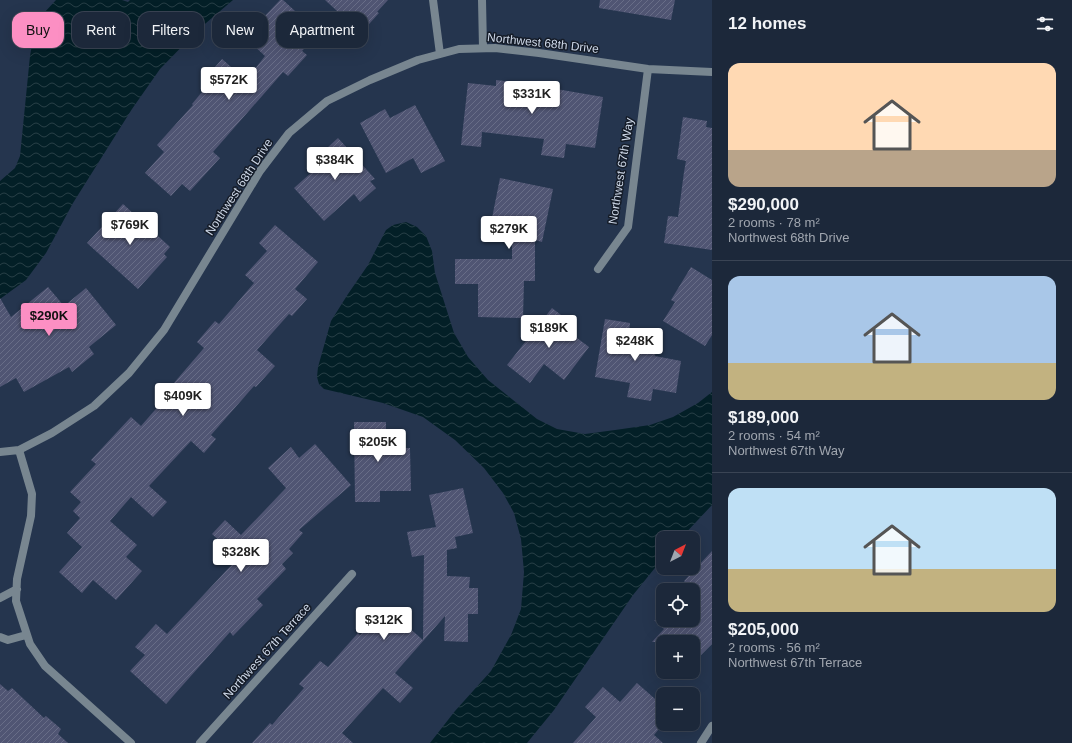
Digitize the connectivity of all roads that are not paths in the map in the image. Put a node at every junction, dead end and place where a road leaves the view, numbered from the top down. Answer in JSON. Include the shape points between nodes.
{"nodes":[{"id":1,"x":433,"y":0,"type":"edge"},
{"id":2,"x":482,"y":0,"type":"edge"},
{"id":3,"x":484,"y":48,"type":"junction"},
{"id":4,"x":440,"y":54,"type":"junction"},
{"id":5,"x":648,"y":69,"type":"junction"},
{"id":6,"x":712,"y":72,"type":"edge"},
{"id":7,"x":598,"y":269,"type":"dead end"},
{"id":8,"x":19,"y":450,"type":"junction"},
{"id":9,"x":0,"y":452,"type":"edge"},
{"id":10,"x":352,"y":574,"type":"dead end"},
{"id":11,"x":17,"y":588,"type":"junction"},
{"id":12,"x":0,"y":598,"type":"edge"},
{"id":13,"x":26,"y":635,"type":"junction"},
{"id":14,"x":0,"y":638,"type":"edge"},
{"id":15,"x":712,"y":726,"type":"edge"},
{"id":16,"x":131,"y":743,"type":"edge"},
{"id":17,"x":200,"y":743,"type":"edge"},
{"id":18,"x":701,"y":743,"type":"edge"}],
"edges":[{"from":1,"to":4,"type":"street"},
{"from":2,"to":3,"type":"street"},
{"from":3,"to":4,"type":"street","name":"Northwest 68th Drive","via":[[459,49]]},
{"from":3,"to":5,"type":"street","name":"Northwest 68th Drive","via":[[539,53]]},
{"from":4,"to":8,"type":"street","name":"Northwest 68th Drive","via":[[418,60],[327,101],[289,133],[260,171],[164,330],[129,372],[94,406],[52,433]]},
{"from":5,"to":6,"type":"street","name":"Northwest 68th Drive"},
{"from":5,"to":7,"type":"street","name":"Northwest 67th Way","via":[[628,227]]},
{"from":8,"to":9,"type":"street"},
{"from":8,"to":11,"type":"street","via":[[32,494],[31,516]]},
{"from":10,"to":17,"type":"street","name":"Northwest 67th Terrace"},
{"from":11,"to":12,"type":"street"},
{"from":11,"to":13,"type":"street","via":[[16,601]]},
{"from":13,"to":14,"type":"street","via":[[8,640]]},
{"from":13,"to":16,"type":"street","via":[[45,666]]},
{"from":15,"to":18,"type":"street"}]}
